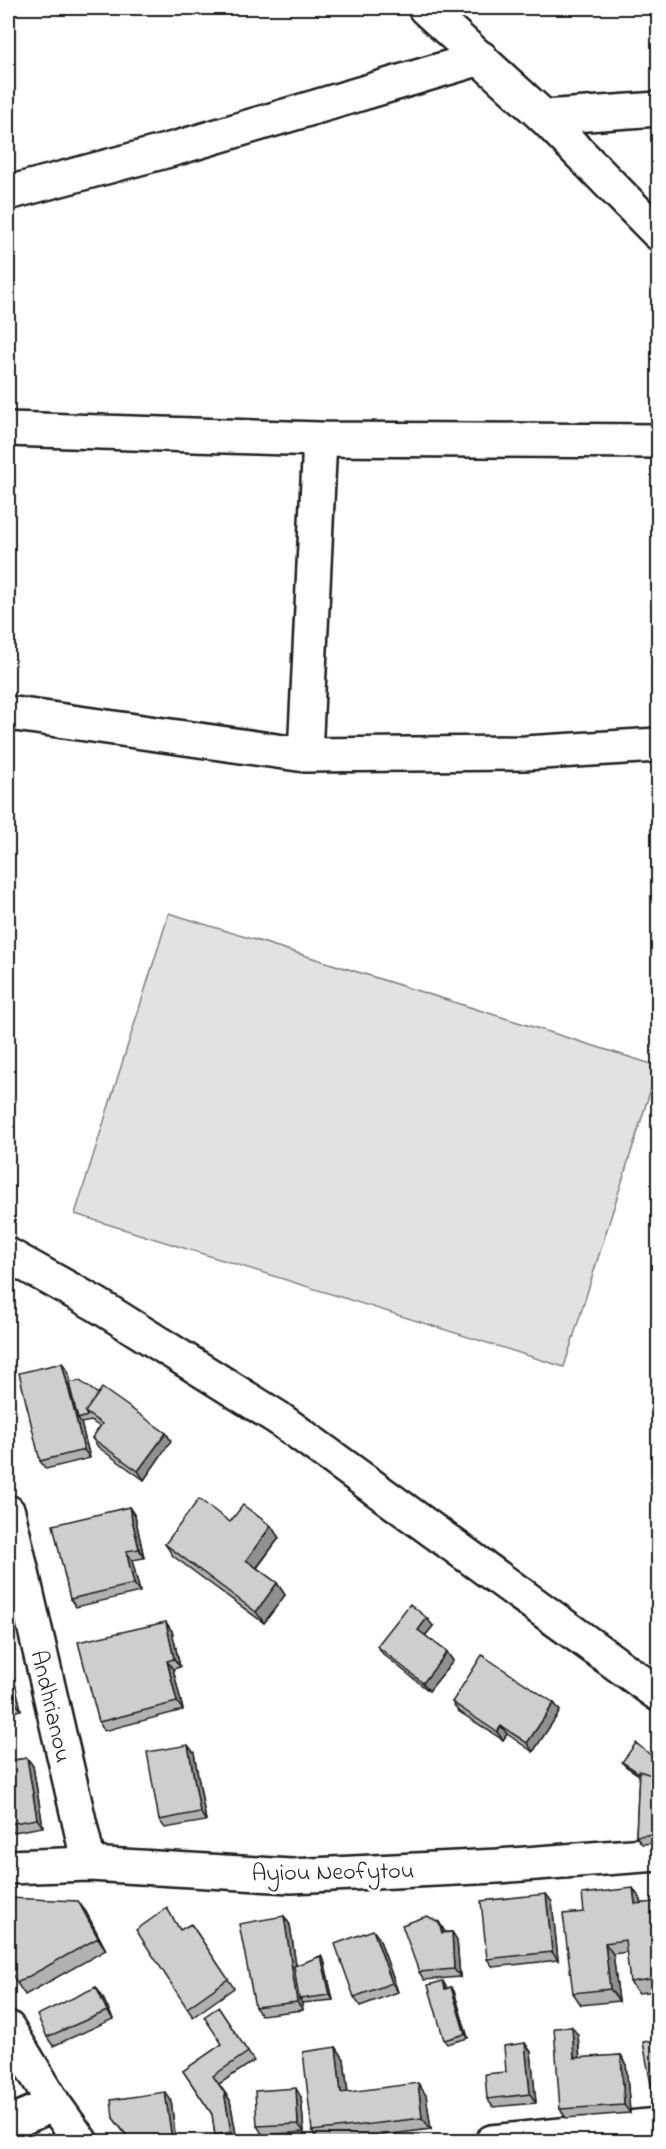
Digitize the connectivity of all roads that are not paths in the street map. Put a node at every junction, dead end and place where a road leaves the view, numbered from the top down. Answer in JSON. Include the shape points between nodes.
{"nodes":[{"id":1,"x":425,"y":8,"type":"edge"},
{"id":2,"x":481,"y":58,"type":"junction"},
{"id":3,"x":658,"y":109,"type":"edge"},
{"id":4,"x":544,"y":117,"type":"junction"},
{"id":5,"x":8,"y":193,"type":"edge"},
{"id":6,"x":658,"y":234,"type":"edge"},
{"id":7,"x":8,"y":429,"type":"edge"},
{"id":8,"x":320,"y":439,"type":"junction"},
{"id":9,"x":658,"y":441,"type":"edge"},
{"id":10,"x":10,"y":714,"type":"edge"},
{"id":11,"x":658,"y":745,"type":"edge"},
{"id":12,"x":306,"y":756,"type":"junction"},
{"id":13,"x":8,"y":1255,"type":"edge"},
{"id":14,"x":8,"y":1512,"type":"edge"},
{"id":15,"x":658,"y":1694,"type":"edge"},
{"id":16,"x":658,"y":1854,"type":"edge"},
{"id":17,"x":89,"y":1864,"type":"junction"},
{"id":18,"x":8,"y":1867,"type":"edge"},
{"id":19,"x":8,"y":2028,"type":"edge"},
{"id":20,"x":54,"y":2104,"type":"junction"},
{"id":21,"x":8,"y":2124,"type":"edge"},
{"id":22,"x":658,"y":2125,"type":"edge"},
{"id":23,"x":81,"y":2142,"type":"edge"},
{"id":24,"x":492,"y":2142,"type":"edge"}],
"edges":[{"from":1,"to":2,"type":"street"},
{"from":2,"to":4,"type":"street"},
{"from":2,"to":5,"type":"street","via":[[177,148]]},
{"from":3,"to":4,"type":"street"},
{"from":4,"to":6,"type":"street"},
{"from":7,"to":8,"type":"street"},
{"from":8,"to":9,"type":"street"},
{"from":8,"to":12,"type":"street"},
{"from":10,"to":12,"type":"street"},
{"from":11,"to":12,"type":"street","via":[[525,753]]},
{"from":13,"to":15,"type":"street","via":[[96,1304],[278,1418]]},
{"from":14,"to":17,"type":"street","name":"Andhrianou"},
{"from":16,"to":17,"type":"street","name":"Ayiou Neofytou","via":[[291,1876]]},
{"from":17,"to":18,"type":"street","name":"Ayiou Neofytou"},
{"from":19,"to":20,"type":"street"},
{"from":20,"to":21,"type":"street"},
{"from":20,"to":23,"type":"street"},
{"from":22,"to":24,"type":"street"}]}
